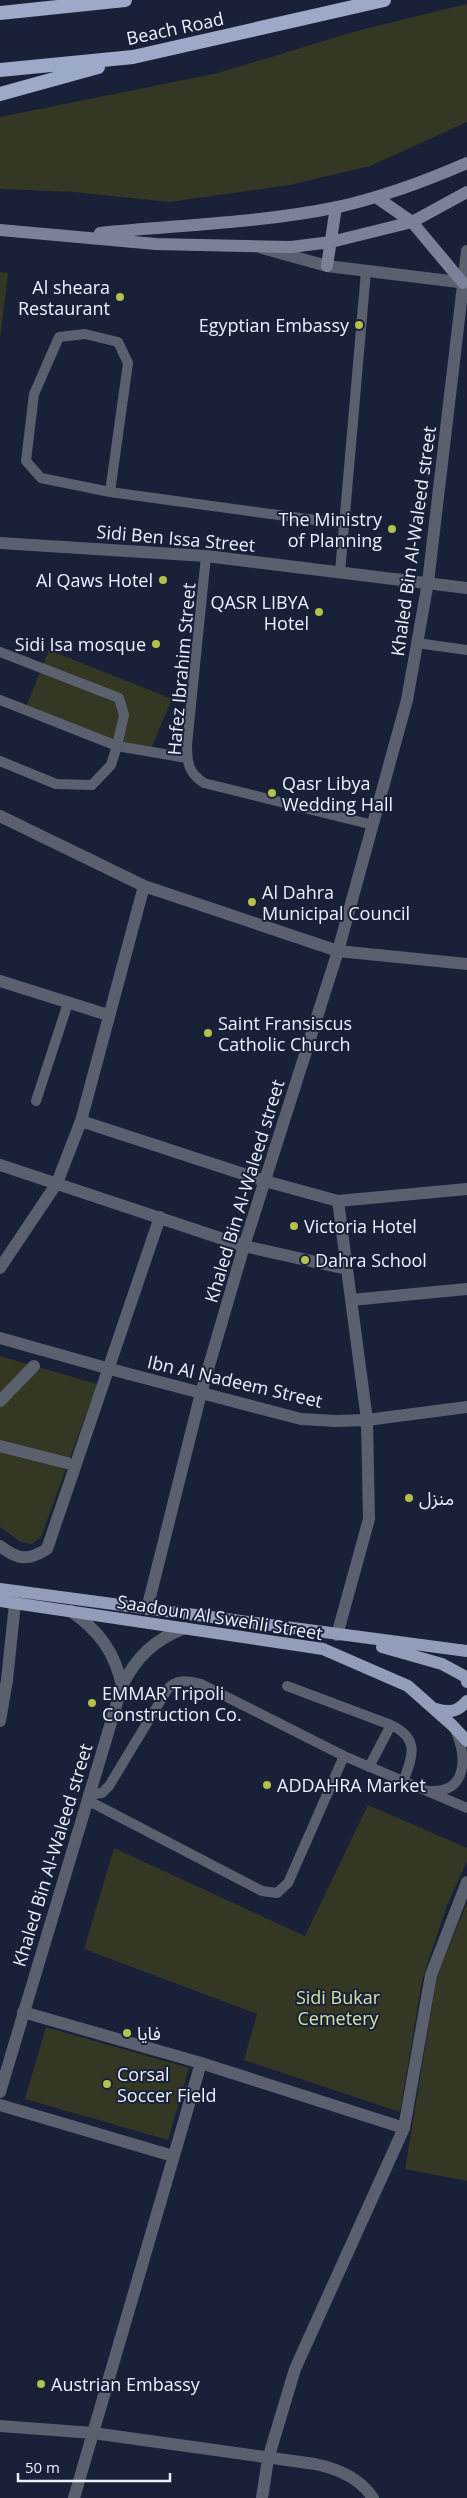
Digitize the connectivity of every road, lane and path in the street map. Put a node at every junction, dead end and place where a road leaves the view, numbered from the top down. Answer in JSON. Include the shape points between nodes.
{"nodes":[{"id":1,"x":125,"y":0,"type":"edge"},
{"id":2,"x":384,"y":0,"type":"edge"},
{"id":3,"x":0,"y":13,"type":"edge"},
{"id":4,"x":133,"y":57,"type":"junction"},
{"id":5,"x":0,"y":70,"type":"edge"},
{"id":6,"x":0,"y":94,"type":"edge"},
{"id":7,"x":467,"y":163,"type":"edge"},
{"id":8,"x":467,"y":192,"type":"edge"},
{"id":9,"x":376,"y":197,"type":"junction"},
{"id":10,"x":336,"y":207,"type":"junction"},
{"id":11,"x":412,"y":222,"type":"junction"},
{"id":12,"x":0,"y":230,"type":"edge"},
{"id":13,"x":76,"y":236,"type":"junction"},
{"id":14,"x":331,"y":242,"type":"junction"},
{"id":15,"x":262,"y":248,"type":"junction"},
{"id":16,"x":467,"y":251,"type":"edge"},
{"id":17,"x":327,"y":266,"type":"junction"},
{"id":18,"x":366,"y":271,"type":"junction"},
{"id":19,"x":465,"y":283,"type":"edge"},
{"id":20,"x":110,"y":492,"type":"junction"},
{"id":21,"x":344,"y":524,"type":"junction"},
{"id":22,"x":0,"y":543,"type":"edge"},
{"id":23,"x":206,"y":556,"type":"junction"},
{"id":24,"x":340,"y":572,"type":"junction"},
{"id":25,"x":428,"y":582,"type":"junction"},
{"id":26,"x":467,"y":588,"type":"edge"},
{"id":27,"x":417,"y":643,"type":"junction"},
{"id":28,"x":467,"y":650,"type":"edge"},
{"id":29,"x":0,"y":652,"type":"edge"},
{"id":30,"x":0,"y":700,"type":"edge"},
{"id":31,"x":117,"y":746,"type":"junction"},
{"id":32,"x":187,"y":758,"type":"junction"},
{"id":33,"x":0,"y":761,"type":"edge"},
{"id":34,"x":0,"y":816,"type":"edge"},
{"id":35,"x":373,"y":825,"type":"junction"},
{"id":36,"x":144,"y":886,"type":"junction"},
{"id":37,"x":338,"y":952,"type":"junction"},
{"id":38,"x":467,"y":964,"type":"edge"},
{"id":39,"x":0,"y":981,"type":"edge"},
{"id":40,"x":68,"y":1003,"type":"junction"},
{"id":41,"x":108,"y":1015,"type":"junction"},
{"id":42,"x":36,"y":1101,"type":"dead end"},
{"id":43,"x":81,"y":1121,"type":"junction"},
{"id":44,"x":0,"y":1165,"type":"edge"},
{"id":45,"x":265,"y":1181,"type":"junction"},
{"id":46,"x":57,"y":1183,"type":"junction"},
{"id":47,"x":467,"y":1189,"type":"edge"},
{"id":48,"x":338,"y":1200,"type":"junction"},
{"id":49,"x":160,"y":1217,"type":"junction"},
{"id":50,"x":244,"y":1246,"type":"junction"},
{"id":51,"x":0,"y":1268,"type":"edge"},
{"id":52,"x":347,"y":1269,"type":"junction"},
{"id":53,"x":467,"y":1289,"type":"edge"},
{"id":54,"x":351,"y":1300,"type":"junction"},
{"id":55,"x":0,"y":1338,"type":"edge"},
{"id":56,"x":34,"y":1366,"type":"dead end"},
{"id":57,"x":110,"y":1369,"type":"junction"},
{"id":58,"x":201,"y":1393,"type":"junction"},
{"id":59,"x":0,"y":1401,"type":"edge"},
{"id":60,"x":467,"y":1407,"type":"edge"},
{"id":61,"x":367,"y":1420,"type":"junction"},
{"id":62,"x":0,"y":1446,"type":"edge"},
{"id":63,"x":67,"y":1463,"type":"dead end"},
{"id":64,"x":0,"y":1546,"type":"edge"},
{"id":65,"x":0,"y":1589,"type":"edge"},
{"id":66,"x":0,"y":1601,"type":"edge"},
{"id":67,"x":15,"y":1603,"type":"junction"},
{"id":68,"x":147,"y":1609,"type":"junction"},
{"id":69,"x":71,"y":1612,"type":"junction"},
{"id":70,"x":185,"y":1628,"type":"junction"},
{"id":71,"x":337,"y":1635,"type":"junction"},
{"id":72,"x":467,"y":1651,"type":"edge"},
{"id":73,"x":467,"y":1682,"type":"edge"},
{"id":74,"x":122,"y":1686,"type":"junction"},
{"id":75,"x":288,"y":1686,"type":"dead end"},
{"id":76,"x":467,"y":1702,"type":"edge"},
{"id":77,"x":434,"y":1708,"type":"junction"},
{"id":78,"x":0,"y":1721,"type":"edge"},
{"id":79,"x":392,"y":1725,"type":"junction"},
{"id":80,"x":452,"y":1725,"type":"junction"},
{"id":81,"x":467,"y":1741,"type":"edge"},
{"id":82,"x":344,"y":1756,"type":"junction"},
{"id":83,"x":370,"y":1767,"type":"junction"},
{"id":84,"x":402,"y":1782,"type":"junction"},
{"id":85,"x":422,"y":1790,"type":"junction"},
{"id":86,"x":88,"y":1798,"type":"junction"},
{"id":87,"x":467,"y":1808,"type":"edge"},
{"id":88,"x":467,"y":1882,"type":"edge"},
{"id":89,"x":23,"y":2012,"type":"junction"},
{"id":90,"x":201,"y":2063,"type":"junction"},
{"id":91,"x":0,"y":2092,"type":"edge"},
{"id":92,"x":0,"y":2105,"type":"edge"},
{"id":93,"x":404,"y":2128,"type":"junction"},
{"id":94,"x":173,"y":2156,"type":"junction"},
{"id":95,"x":0,"y":2426,"type":"edge"},
{"id":96,"x":93,"y":2433,"type":"junction"},
{"id":97,"x":268,"y":2459,"type":"junction"},
{"id":98,"x":74,"y":2498,"type":"edge"},
{"id":99,"x":262,"y":2498,"type":"edge"},
{"id":100,"x":374,"y":2498,"type":"edge"}],
"edges":[{"from":1,"to":3,"type":"highway"},
{"from":2,"to":4,"type":"highway","name":"Beach Road"},
{"from":4,"to":5,"type":"highway","name":"Beach Road"},
{"from":4,"to":6,"type":"highway"},
{"from":7,"to":9,"type":"main road"},
{"from":8,"to":11,"type":"main road"},
{"from":9,"to":10,"type":"main road"},
{"from":9,"to":11,"type":"main road"},
{"from":10,"to":13,"type":"main road","via":[[217,224]]},
{"from":10,"to":14,"type":"main road"},
{"from":11,"to":14,"type":"main road"},
{"from":11,"to":19,"type":"main road"},
{"from":12,"to":13,"type":"main road"},
{"from":13,"to":15,"type":"main road","via":[[156,244]]},
{"from":14,"to":15,"type":"main road","via":[[291,248]]},
{"from":14,"to":17,"type":"main road"},
{"from":15,"to":17,"type":"street"},
{"from":16,"to":19,"type":"street","name":"Khaled Bin Al-Waleed street"},
{"from":17,"to":18,"type":"street"},
{"from":18,"to":19,"type":"street"},
{"from":18,"to":21,"type":"lane"},
{"from":19,"to":25,"type":"street","name":"Khaled Bin Al-Waleed street"},
{"from":20,"to":20,"type":"lane","via":[[41,478],[26,461],[34,394],[59,337],[85,334],[118,342],[128,363]]},
{"from":20,"to":21,"type":"lane"},
{"from":21,"to":24,"type":"lane"},
{"from":22,"to":23,"type":"street","name":"Sidi Ben Issa Street"},
{"from":23,"to":24,"type":"street","name":"Sidi Ben Issa Street"},
{"from":23,"to":32,"type":"lane","name":"Hafez Ibrahim Street"},
{"from":24,"to":25,"type":"street","name":"Sidi Ben Issa Street"},
{"from":25,"to":26,"type":"street","name":"Sidi Ben Issa Street"},
{"from":25,"to":27,"type":"street","name":"Khaled Bin Al-Waleed street"},
{"from":27,"to":28,"type":"lane"},
{"from":27,"to":35,"type":"street","name":"Khaled Bin Al-Waleed street","via":[[407,700]]},
{"from":29,"to":31,"type":"lane","via":[[120,698],[124,715]]},
{"from":30,"to":31,"type":"lane"},
{"from":31,"to":32,"type":"lane"},
{"from":31,"to":33,"type":"lane","via":[[111,765],[92,785],[56,784]]},
{"from":32,"to":35,"type":"lane","name":"Hafez Ibrahim Street","via":[[193,776],[204,783]]},
{"from":34,"to":36,"type":"street"},
{"from":35,"to":37,"type":"street","name":"Khaled Bin Al-Waleed street"},
{"from":36,"to":37,"type":"street"},
{"from":36,"to":41,"type":"street"},
{"from":37,"to":38,"type":"street"},
{"from":37,"to":45,"type":"street","name":"Khaled Bin Al-Waleed street"},
{"from":39,"to":40,"type":"street"},
{"from":40,"to":41,"type":"street"},
{"from":40,"to":42,"type":"lane"},
{"from":41,"to":43,"type":"street"},
{"from":43,"to":45,"type":"street"},
{"from":43,"to":46,"type":"street"},
{"from":44,"to":46,"type":"street"},
{"from":45,"to":48,"type":"street"},
{"from":45,"to":50,"type":"street","name":"Khaled Bin Al-Waleed street"},
{"from":46,"to":49,"type":"street"},
{"from":46,"to":51,"type":"street"},
{"from":47,"to":48,"type":"street"},
{"from":48,"to":52,"type":"street"},
{"from":49,"to":50,"type":"street"},
{"from":49,"to":57,"type":"street"},
{"from":50,"to":52,"type":"street"},
{"from":50,"to":58,"type":"street","name":"Khaled Bin Al-Waleed street"},
{"from":52,"to":54,"type":"street"},
{"from":53,"to":54,"type":"street"},
{"from":54,"to":61,"type":"street"},
{"from":55,"to":57,"type":"street","name":"Ibn Al Nadeem Street"},
{"from":56,"to":59,"type":"street"},
{"from":57,"to":58,"type":"street","name":"Ibn Al Nadeem Street"},
{"from":57,"to":64,"type":"street","via":[[47,1549],[35,1556],[17,1557]]},
{"from":58,"to":61,"type":"street","name":"Ibn Al Nadeem Street","via":[[301,1419]]},
{"from":58,"to":68,"type":"street","name":"Khaled Bin Al-Waleed street"},
{"from":60,"to":61,"type":"street","name":"Ibn Al Nadeem Street"},
{"from":61,"to":71,"type":"street","via":[[369,1519]]},
{"from":62,"to":63,"type":"street"},
{"from":65,"to":68,"type":"main road","name":"Saadoun Al Swehli Street"},
{"from":66,"to":67,"type":"main road","name":"Saadoun Al Swehli Street"},
{"from":67,"to":69,"type":"main road","name":"Saadoun Al Swehli Street"},
{"from":67,"to":78,"type":"street"},
{"from":68,"to":71,"type":"main road","name":"Saadoun Al Swehli Street"},
{"from":69,"to":70,"type":"main road","name":"Saadoun Al Swehli Street"},
{"from":69,"to":74,"type":"street","via":[[88,1623],[111,1651]]},
{"from":70,"to":74,"type":"street","name":"Khaled Bin Al-Waleed street","via":[[171,1633],[146,1650]]},
{"from":70,"to":77,"type":"main road","name":"Saadoun Al Swehli Street","via":[[323,1649],[408,1686]]},
{"from":71,"to":72,"type":"main road","name":"Saadoun Al Swehli Street"},
{"from":71,"to":73,"type":"main road","via":[[442,1664],[466,1677]]},
{"from":74,"to":86,"type":"street","name":"Khaled Bin Al-Waleed street"},
{"from":75,"to":79,"type":"lane"},
{"from":76,"to":77,"type":"main road","via":[[459,1710],[448,1712]]},
{"from":77,"to":80,"type":"main road","name":"Saadoun Al Swehli Street"},
{"from":79,"to":83,"type":"lane"},
{"from":79,"to":84,"type":"lane","via":[[405,1733],[412,1746]]},
{"from":80,"to":81,"type":"main road","name":"Saadoun Al Swehli Street"},
{"from":80,"to":85,"type":"lane","via":[[463,1755],[461,1778],[444,1790]]},
{"from":82,"to":83,"type":"lane"},
{"from":82,"to":86,"type":"lane","via":[[201,1684],[176,1682],[167,1690],[110,1786]]},
{"from":82,"to":86,"type":"lane","via":[[288,1883],[277,1893],[262,1891]]},
{"from":83,"to":84,"type":"lane"},
{"from":84,"to":85,"type":"lane"},
{"from":85,"to":87,"type":"lane"},
{"from":86,"to":89,"type":"street","name":"Khaled Bin Al-Waleed street"},
{"from":88,"to":93,"type":"street","via":[[430,1975]]},
{"from":89,"to":90,"type":"street"},
{"from":89,"to":91,"type":"street","name":"Khaled Bin Al-Waleed street"},
{"from":90,"to":93,"type":"street"},
{"from":90,"to":94,"type":"street"},
{"from":92,"to":94,"type":"street"},
{"from":93,"to":97,"type":"street","via":[[295,2369]]},
{"from":94,"to":96,"type":"street"},
{"from":95,"to":96,"type":"street"},
{"from":96,"to":97,"type":"street"},
{"from":96,"to":98,"type":"street"},
{"from":97,"to":99,"type":"street"},
{"from":97,"to":100,"type":"street","via":[[336,2468],[354,2478]]}]}
